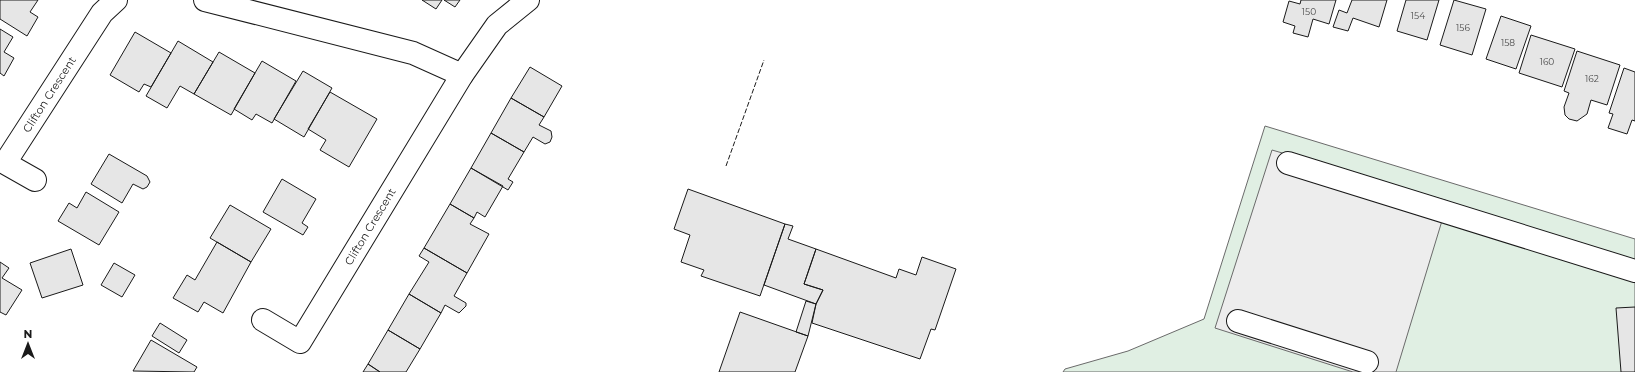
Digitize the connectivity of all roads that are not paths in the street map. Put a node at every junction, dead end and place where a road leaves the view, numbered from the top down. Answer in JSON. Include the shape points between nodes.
{"nodes":[{"id":1,"x":116,"y":0,"type":"edge"},
{"id":2,"x":205,"y":0,"type":"edge"},
{"id":3,"x":528,"y":0,"type":"edge"},
{"id":4,"x":462,"y":75,"type":"junction"},
{"id":5,"x":1288,"y":163,"type":"dead end"},
{"id":6,"x":35,"y":180,"type":"dead end"},
{"id":7,"x":1635,"y":271,"type":"edge"},
{"id":8,"x":263,"y":320,"type":"dead end"},
{"id":9,"x":1238,"y":321,"type":"dead end"},
{"id":10,"x":1367,"y":362,"type":"dead end"}],
"edges":[{"from":1,"to":6,"type":"street","name":"Clifton Crescent","via":[[102,13],[5,162]]},
{"from":2,"to":4,"type":"street","via":[[413,53]]},
{"from":3,"to":4,"type":"street","name":"Clifton Crescent","via":[[497,25]]},
{"from":4,"to":8,"type":"street","name":"Clifton Crescent","via":[[300,342]]},
{"from":5,"to":7,"type":"street"},
{"from":9,"to":10,"type":"street"}]}
